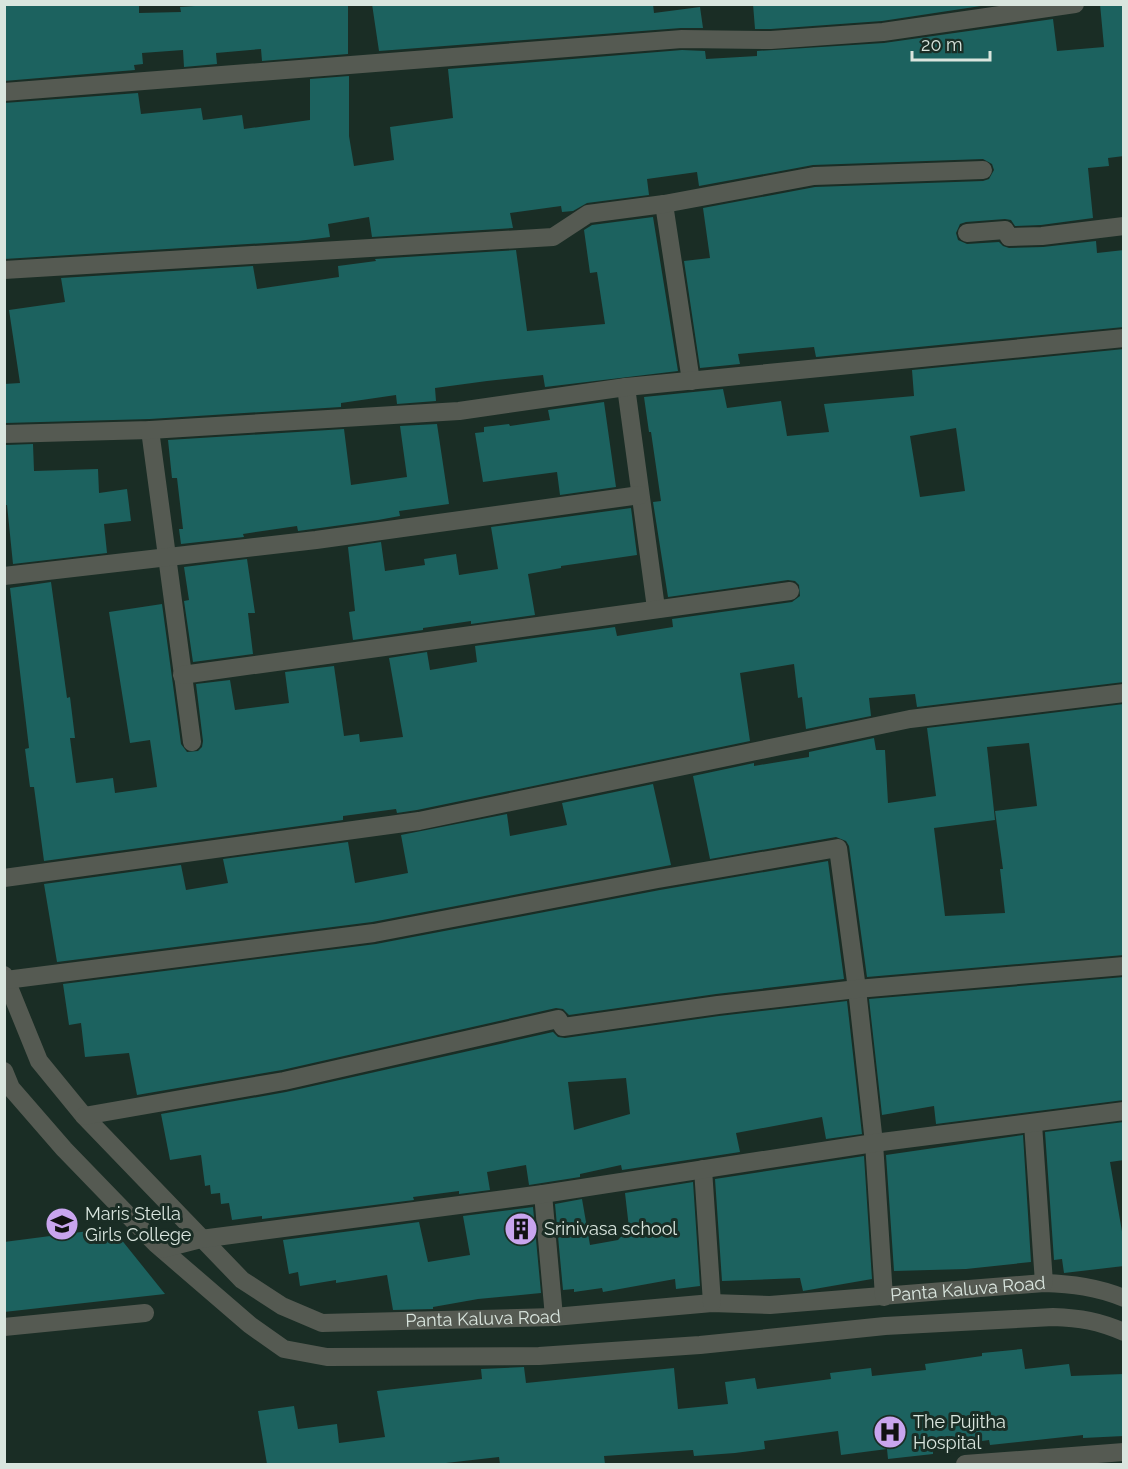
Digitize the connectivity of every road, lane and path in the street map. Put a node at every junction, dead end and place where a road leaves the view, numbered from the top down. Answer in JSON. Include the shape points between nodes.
{"nodes":[{"id":1,"x":1075,"y":4,"type":"edge"},
{"id":2,"x":4,"y":92,"type":"edge"},
{"id":3,"x":983,"y":170,"type":"dead end"},
{"id":4,"x":664,"y":204,"type":"junction"},
{"id":5,"x":1124,"y":226,"type":"edge"},
{"id":6,"x":968,"y":233,"type":"dead end"},
{"id":7,"x":4,"y":270,"type":"edge"},
{"id":8,"x":1124,"y":339,"type":"edge"},
{"id":9,"x":691,"y":381,"type":"junction"},
{"id":10,"x":626,"y":387,"type":"junction"},
{"id":11,"x":150,"y":430,"type":"junction"},
{"id":12,"x":4,"y":434,"type":"edge"},
{"id":13,"x":640,"y":495,"type":"junction"},
{"id":14,"x":167,"y":556,"type":"junction"},
{"id":15,"x":4,"y":576,"type":"edge"},
{"id":16,"x":790,"y":591,"type":"dead end"},
{"id":17,"x":656,"y":608,"type":"junction"},
{"id":18,"x":182,"y":675,"type":"junction"},
{"id":19,"x":1124,"y":693,"type":"edge"},
{"id":20,"x":192,"y":742,"type":"dead end"},
{"id":21,"x":4,"y":878,"type":"edge"},
{"id":22,"x":1124,"y":966,"type":"edge"},
{"id":23,"x":5,"y":977,"type":"edge"},
{"id":24,"x":857,"y":989,"type":"junction"},
{"id":25,"x":4,"y":1071,"type":"edge"},
{"id":26,"x":1124,"y":1111,"type":"edge"},
{"id":27,"x":84,"y":1116,"type":"junction"},
{"id":28,"x":1033,"y":1124,"type":"junction"},
{"id":29,"x":874,"y":1143,"type":"junction"},
{"id":30,"x":703,"y":1169,"type":"junction"},
{"id":31,"x":543,"y":1194,"type":"junction"},
{"id":32,"x":201,"y":1239,"type":"junction"},
{"id":33,"x":162,"y":1249,"type":"junction"},
{"id":34,"x":1044,"y":1283,"type":"junction"},
{"id":35,"x":884,"y":1297,"type":"junction"},
{"id":36,"x":1124,"y":1298,"type":"edge"},
{"id":37,"x":712,"y":1304,"type":"junction"},
{"id":38,"x":146,"y":1313,"type":"dead end"},
{"id":39,"x":554,"y":1317,"type":"junction"},
{"id":40,"x":4,"y":1327,"type":"edge"},
{"id":41,"x":1124,"y":1332,"type":"edge"},
{"id":42,"x":1124,"y":1452,"type":"edge"},
{"id":43,"x":965,"y":1464,"type":"edge"}],
"edges":[{"from":1,"to":2,"type":"street","via":[[883,32],[771,40],[682,39]]},
{"from":3,"to":4,"type":"street","via":[[814,176]]},
{"from":4,"to":7,"type":"street","via":[[588,214],[553,237]]},
{"from":4,"to":9,"type":"street"},
{"from":5,"to":6,"type":"street","via":[[1042,236],[1009,237],[1005,230]]},
{"from":8,"to":9,"type":"street"},
{"from":9,"to":10,"type":"street"},
{"from":10,"to":11,"type":"street","via":[[459,411]]},
{"from":10,"to":13,"type":"street"},
{"from":11,"to":12,"type":"street"},
{"from":11,"to":14,"type":"street"},
{"from":13,"to":14,"type":"street","via":[[316,540]]},
{"from":13,"to":17,"type":"street"},
{"from":14,"to":15,"type":"street"},
{"from":14,"to":18,"type":"street"},
{"from":16,"to":17,"type":"street"},
{"from":17,"to":18,"type":"street"},
{"from":18,"to":20,"type":"street"},
{"from":19,"to":21,"type":"street","via":[[910,719],[419,821]]},
{"from":22,"to":24,"type":"street"},
{"from":23,"to":24,"type":"street","via":[[374,933],[838,848]]},
{"from":23,"to":27,"type":"street","name":"Panta Kaluva Road","via":[[39,1061]]},
{"from":24,"to":27,"type":"street","via":[[563,1027],[558,1018],[284,1081]]},
{"from":24,"to":29,"type":"street"},
{"from":25,"to":33,"type":"street","name":"Panta Kaluva Road","via":[[11,1088],[64,1149]]},
{"from":26,"to":28,"type":"street"},
{"from":27,"to":32,"type":"street","name":"Panta Kaluva Road"},
{"from":28,"to":29,"type":"street"},
{"from":28,"to":34,"type":"street"},
{"from":29,"to":30,"type":"street"},
{"from":29,"to":35,"type":"street"},
{"from":30,"to":31,"type":"street"},
{"from":30,"to":37,"type":"street"},
{"from":31,"to":32,"type":"street"},
{"from":31,"to":39,"type":"street"},
{"from":32,"to":33,"type":"street"},
{"from":32,"to":39,"type":"street","name":"Panta Kaluva Road","via":[[242,1280],[282,1306],[322,1323]]},
{"from":33,"to":41,"type":"street","name":"Panta Kaluva Road","via":[[284,1349],[327,1357],[539,1356],[885,1326],[1053,1317],[1091,1320]]},
{"from":34,"to":35,"type":"street","name":"Panta Kaluva Road"},
{"from":34,"to":36,"type":"street","name":"Panta Kaluva Road","via":[[1095,1288]]},
{"from":35,"to":37,"type":"street","name":"Panta Kaluva Road","via":[[770,1305]]},
{"from":37,"to":39,"type":"street","name":"Panta Kaluva Road"},
{"from":38,"to":40,"type":"street"},
{"from":42,"to":43,"type":"street"}]}
